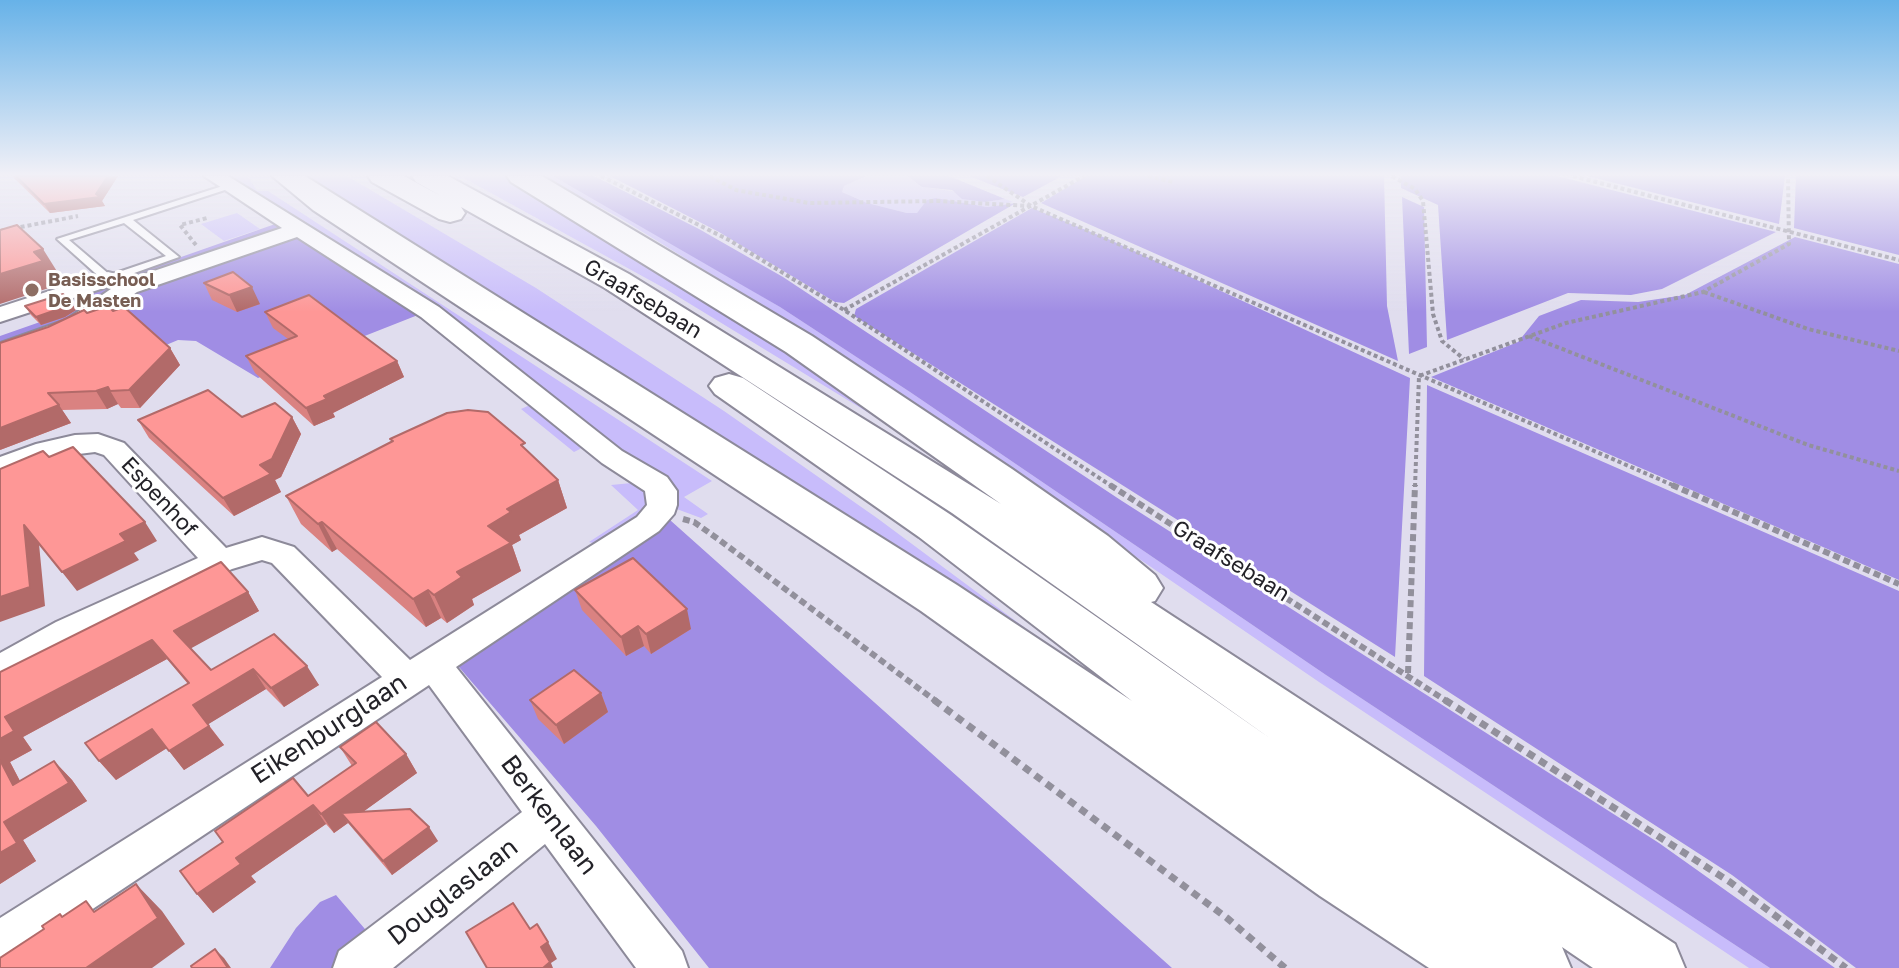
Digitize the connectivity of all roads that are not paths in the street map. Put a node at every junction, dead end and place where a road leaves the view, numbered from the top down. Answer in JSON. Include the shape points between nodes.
{"nodes":[{"id":1,"x":118,"y":221,"type":"edge"},
{"id":2,"x":128,"y":221,"type":"edge"},
{"id":3,"x":286,"y":221,"type":"edge"},
{"id":4,"x":351,"y":221,"type":"edge"},
{"id":5,"x":460,"y":221,"type":"edge"},
{"id":6,"x":508,"y":221,"type":"edge"},
{"id":7,"x":596,"y":221,"type":"edge"},
{"id":8,"x":300,"y":229,"type":"junction"},
{"id":9,"x":108,"y":279,"type":"junction"},
{"id":10,"x":0,"y":315,"type":"edge"},
{"id":11,"x":0,"y":351,"type":"edge"},
{"id":12,"x":0,"y":468,"type":"edge"},
{"id":13,"x":220,"y":561,"type":"junction"},
{"id":14,"x":0,"y":670,"type":"edge"},
{"id":15,"x":419,"y":670,"type":"junction"},
{"id":16,"x":1311,"y":734,"type":"junction"},
{"id":17,"x":549,"y":816,"type":"junction"},
{"id":18,"x":0,"y":944,"type":"edge"},
{"id":19,"x":356,"y":968,"type":"edge"},
{"id":20,"x":665,"y":968,"type":"edge"},
{"id":21,"x":1490,"y":968,"type":"edge"},
{"id":22,"x":1537,"y":968,"type":"edge"},
{"id":23,"x":1651,"y":968,"type":"edge"}],
"edges":[{"from":1,"to":9,"type":"lane","via":[[62,239]]},
{"from":2,"to":9,"type":"lane","via":[[174,257]]},
{"from":3,"to":8,"type":"street"},
{"from":4,"to":21,"type":"highway","via":[[939,598],[1343,875]]},
{"from":5,"to":22,"type":"highway","name":"Graafsebaan","via":[[585,293],[935,526]]},
{"from":6,"to":16,"type":"highway","name":"Graafsebaan","via":[[617,281],[968,503]]},
{"from":7,"to":16,"type":"highway","via":[[799,344],[997,479],[1091,548]]},
{"from":8,"to":11,"type":"street","via":[[129,287],[75,325]]},
{"from":8,"to":15,"type":"street","name":"Eikenburglaan","via":[[430,312],[612,457],[656,484],[663,498],[648,524]]},
{"from":9,"to":10,"type":"street"},
{"from":12,"to":13,"type":"street","name":"Espenhof","via":[[75,444],[114,449]]},
{"from":13,"to":14,"type":"street","name":"Espenhof","via":[[68,631]]},
{"from":13,"to":15,"type":"street","name":"Espenhof","via":[[262,548],[283,555]]},
{"from":15,"to":17,"type":"street","name":"Berkenlaan"},
{"from":15,"to":18,"type":"street","name":"Eikenburglaan"},
{"from":16,"to":23,"type":"highway","name":"Graafsebaan"},
{"from":17,"to":19,"type":"street","name":"Douglaslaan"},
{"from":17,"to":20,"type":"street","name":"Berkenlaan"}]}
